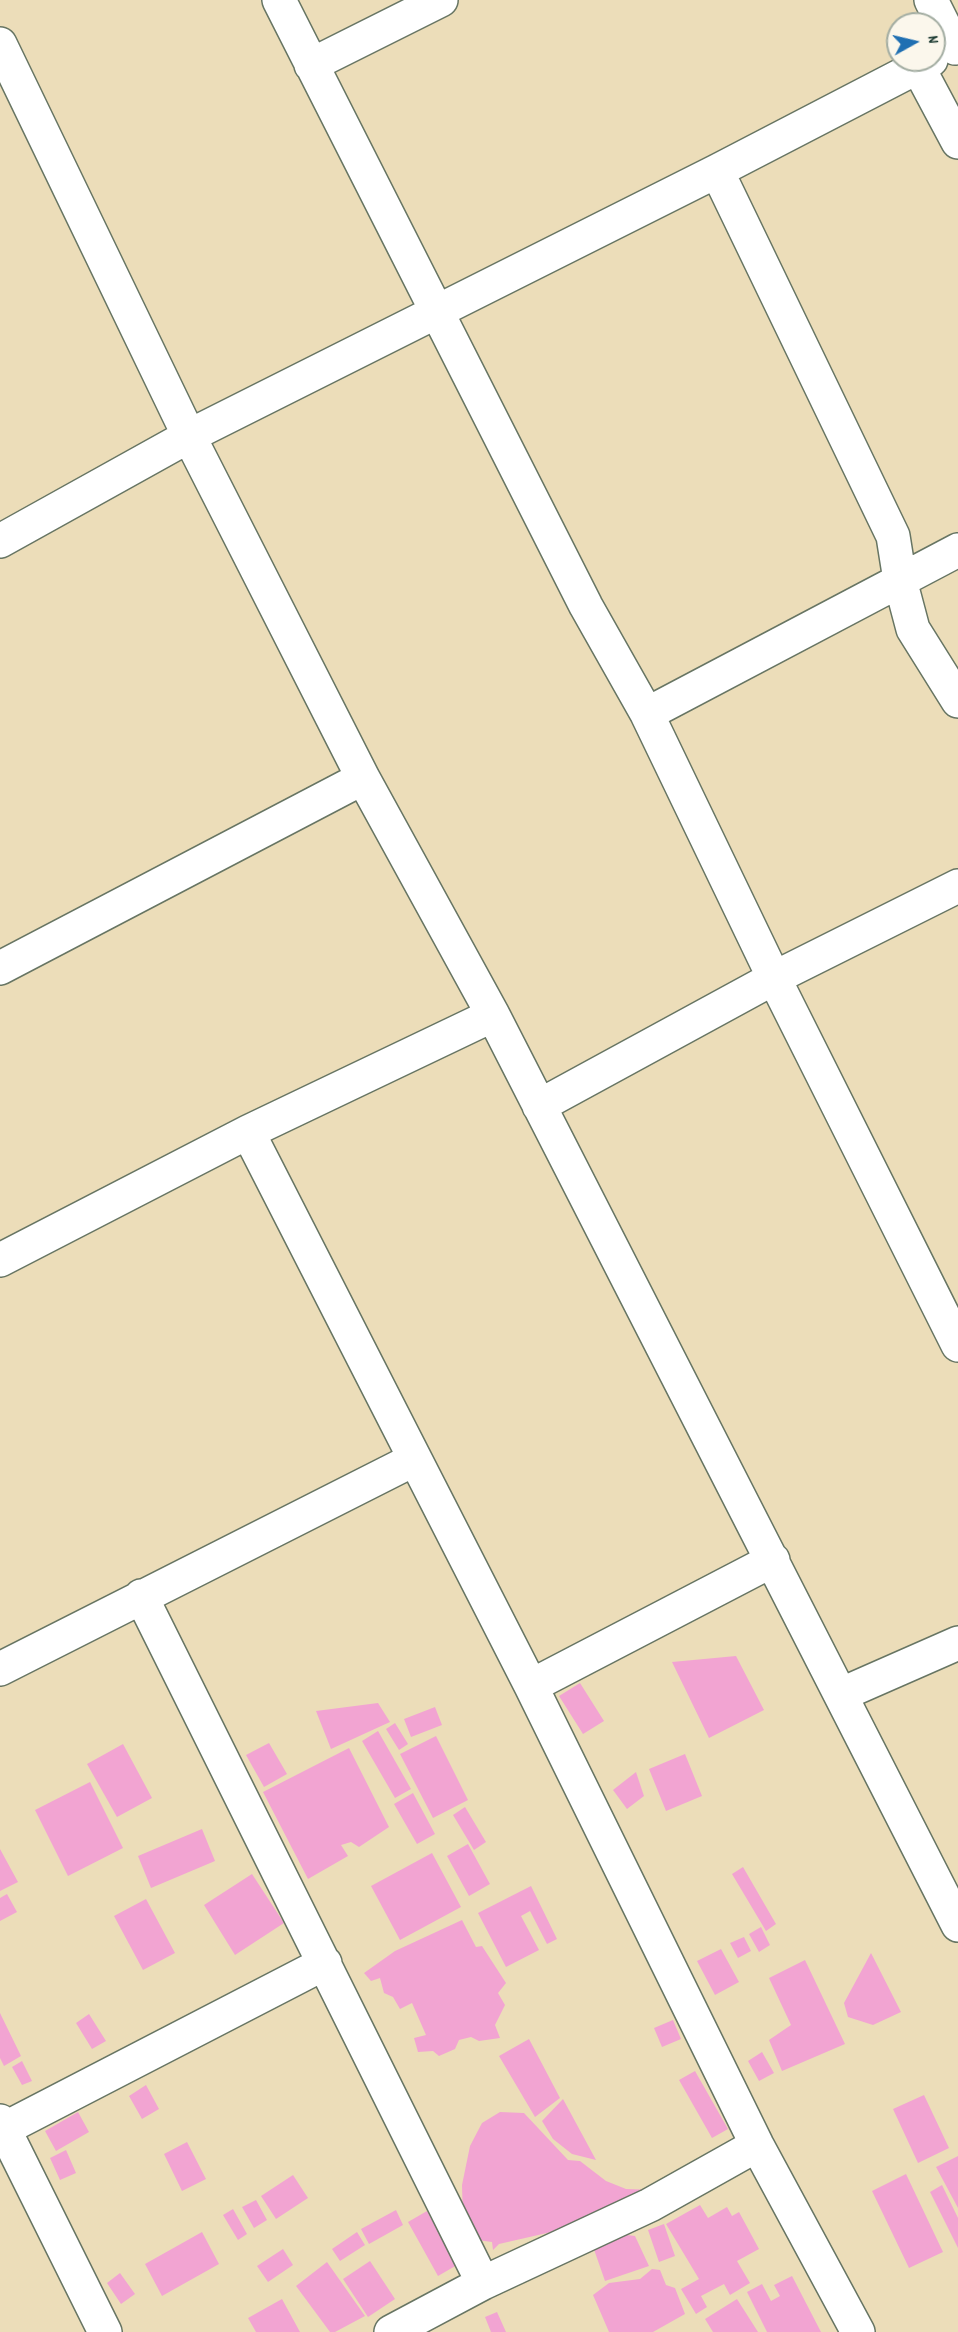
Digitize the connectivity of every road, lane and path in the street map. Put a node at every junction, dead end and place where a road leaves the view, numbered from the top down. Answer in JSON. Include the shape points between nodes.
{"nodes":[{"id":1,"x":279,"y":0,"type":"edge"},
{"id":2,"x":441,"y":0,"type":"edge"},
{"id":3,"x":0,"y":44,"type":"edge"},
{"id":4,"x":311,"y":65,"type":"junction"},
{"id":5,"x":908,"y":72,"type":"edge"},
{"id":6,"x":943,"y":72,"type":"edge"},
{"id":7,"x":958,"y":142,"type":"edge"},
{"id":8,"x":717,"y":171,"type":"junction"},
{"id":9,"x":435,"y":311,"type":"junction"},
{"id":10,"x":189,"y":436,"type":"junction"},
{"id":11,"x":0,"y":541,"type":"edge"},
{"id":12,"x":958,"y":550,"type":"edge"},
{"id":13,"x":900,"y":580,"type":"junction"},
{"id":14,"x":958,"y":701,"type":"edge"},
{"id":15,"x":647,"y":714,"type":"junction"},
{"id":16,"x":363,"y":778,"type":"junction"},
{"id":17,"x":958,"y":886,"type":"edge"},
{"id":18,"x":0,"y":968,"type":"edge"},
{"id":19,"x":774,"y":978,"type":"junction"},
{"id":20,"x":493,"y":1015,"type":"junction"},
{"id":21,"x":539,"y":1106,"type":"junction"},
{"id":22,"x":248,"y":1132,"type":"junction"},
{"id":23,"x":4,"y":1246,"type":"edge"},
{"id":24,"x":958,"y":1345,"type":"edge"},
{"id":25,"x":413,"y":1460,"type":"junction"},
{"id":26,"x":773,"y":1560,"type":"junction"},
{"id":27,"x":141,"y":1596,"type":"junction"},
{"id":28,"x":958,"y":1643,"type":"edge"},
{"id":29,"x":0,"y":1669,"type":"edge"},
{"id":30,"x":531,"y":1686,"type":"junction"},
{"id":31,"x":842,"y":1694,"type":"junction"},
{"id":32,"x":958,"y":1925,"type":"edge"},
{"id":33,"x":325,"y":1963,"type":"junction"},
{"id":34,"x":1,"y":2127,"type":"edge"},
{"id":35,"x":757,"y":2145,"type":"junction"},
{"id":36,"x":483,"y":2283,"type":"junction"},
{"id":37,"x":105,"y":2332,"type":"edge"},
{"id":38,"x":391,"y":2332,"type":"edge"},
{"id":39,"x":858,"y":2332,"type":"edge"}],
"edges":[{"from":1,"to":4,"type":"street"},
{"from":2,"to":4,"type":"street"},
{"from":3,"to":10,"type":"street"},
{"from":4,"to":9,"type":"street"},
{"from":5,"to":8,"type":"street"},
{"from":6,"to":7,"type":"street"},
{"from":8,"to":9,"type":"street"},
{"from":8,"to":13,"type":"street","via":[[893,536]]},
{"from":9,"to":10,"type":"street"},
{"from":9,"to":15,"type":"street","via":[[586,606]]},
{"from":10,"to":11,"type":"street"},
{"from":10,"to":16,"type":"street"},
{"from":12,"to":13,"type":"street"},
{"from":13,"to":14,"type":"street","via":[[913,629]]},
{"from":13,"to":15,"type":"street"},
{"from":15,"to":19,"type":"street"},
{"from":16,"to":18,"type":"street"},
{"from":16,"to":20,"type":"street"},
{"from":17,"to":19,"type":"street"},
{"from":19,"to":21,"type":"street"},
{"from":19,"to":24,"type":"street"},
{"from":20,"to":21,"type":"street"},
{"from":20,"to":22,"type":"street"},
{"from":21,"to":26,"type":"street"},
{"from":22,"to":23,"type":"street"},
{"from":22,"to":25,"type":"street"},
{"from":25,"to":27,"type":"street"},
{"from":25,"to":30,"type":"street"},
{"from":26,"to":30,"type":"street"},
{"from":26,"to":31,"type":"street"},
{"from":27,"to":29,"type":"street"},
{"from":27,"to":33,"type":"street"},
{"from":28,"to":31,"type":"street"},
{"from":30,"to":35,"type":"street"},
{"from":31,"to":32,"type":"street"},
{"from":33,"to":34,"type":"street"},
{"from":33,"to":36,"type":"street"},
{"from":34,"to":37,"type":"street"},
{"from":35,"to":36,"type":"street","via":[[650,2205]]},
{"from":35,"to":39,"type":"street"},
{"from":36,"to":38,"type":"street"}]}
